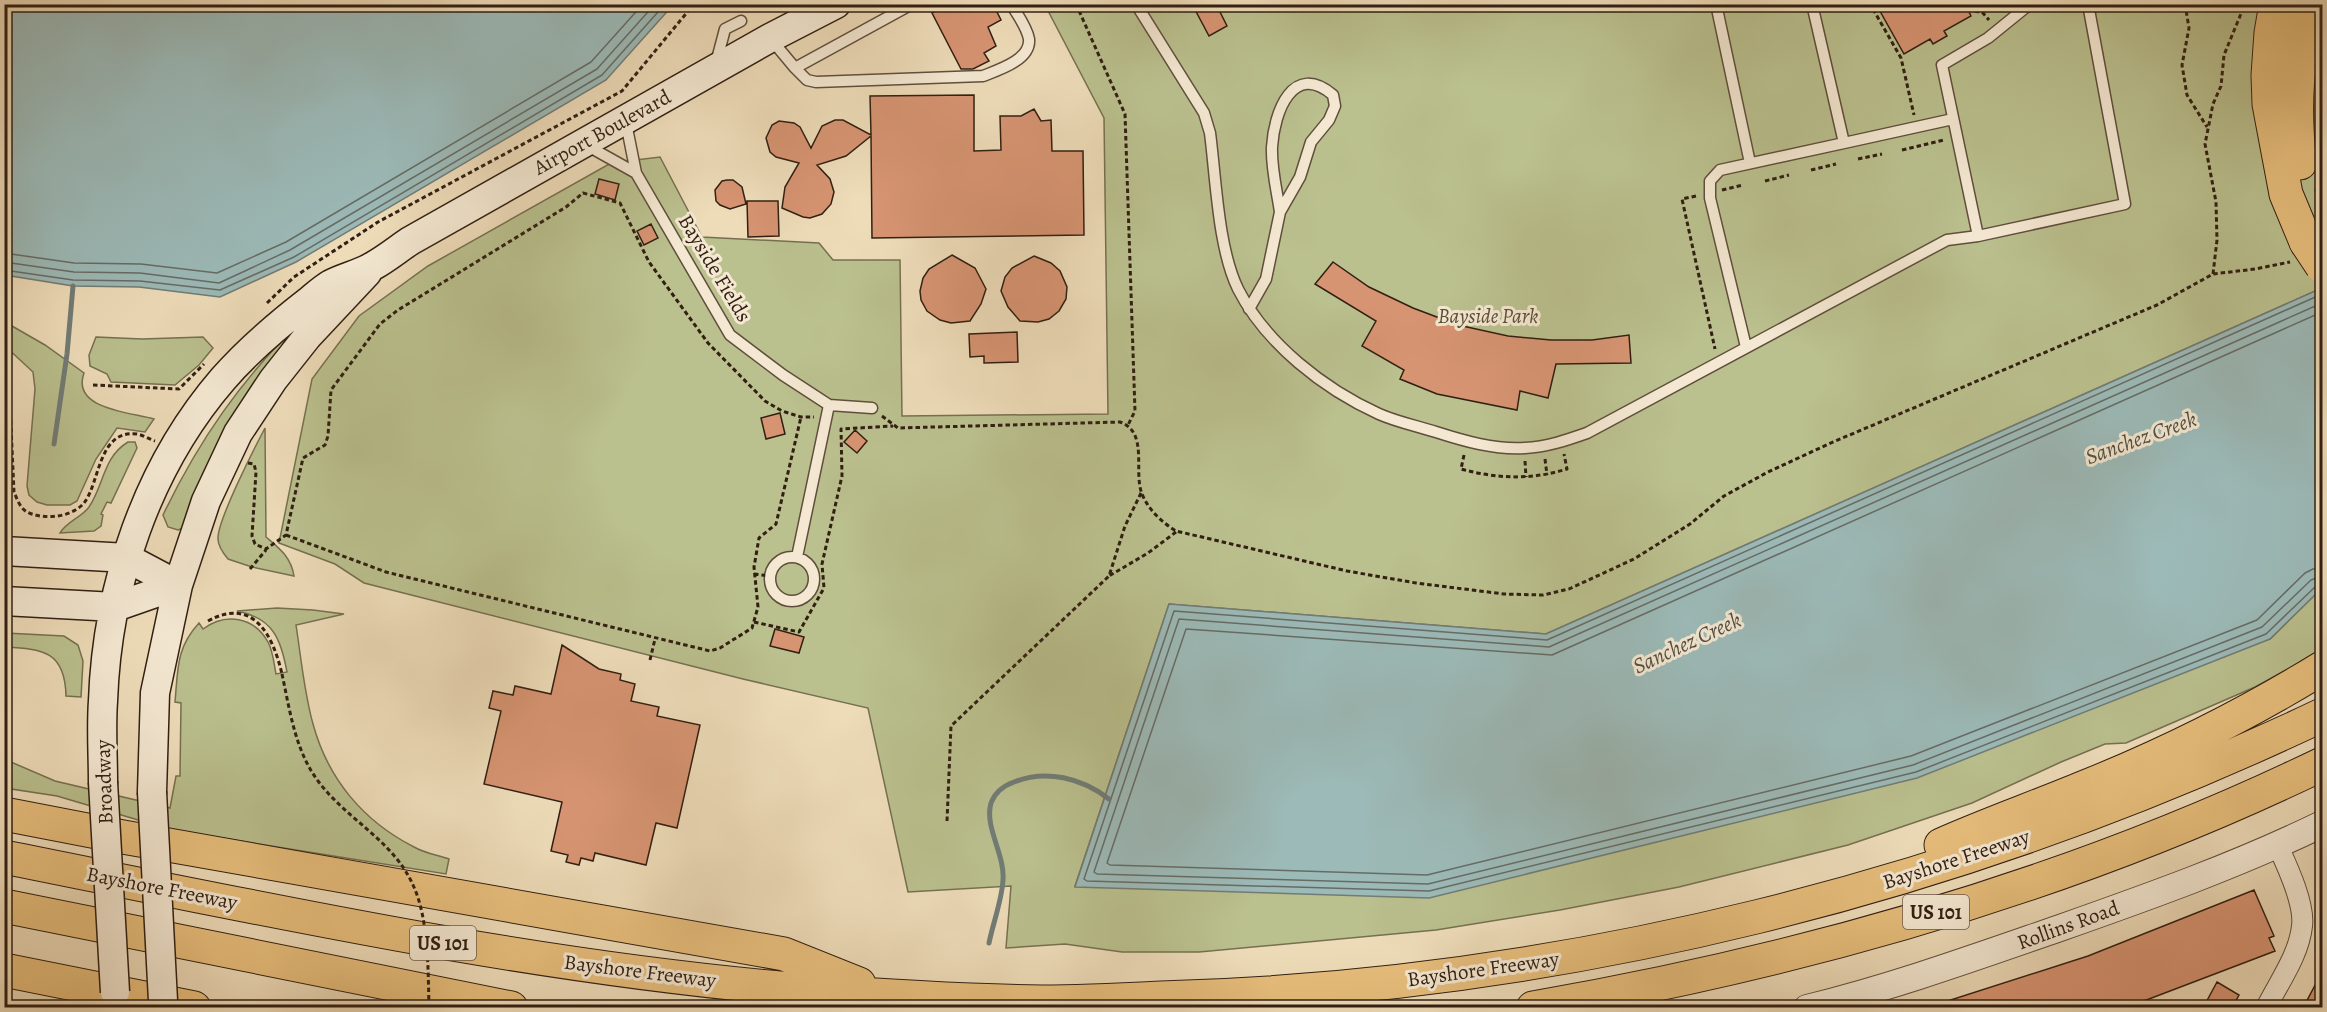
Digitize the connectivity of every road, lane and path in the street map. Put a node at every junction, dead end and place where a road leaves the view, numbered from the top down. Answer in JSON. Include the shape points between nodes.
{"nodes":[{"id":1,"x":836,"y":4,"type":"edge"},
{"id":2,"x":912,"y":4,"type":"edge"},
{"id":3,"x":1011,"y":4,"type":"edge"},
{"id":4,"x":1076,"y":4,"type":"edge"},
{"id":5,"x":1137,"y":4,"type":"edge"},
{"id":6,"x":1716,"y":4,"type":"edge"},
{"id":7,"x":1812,"y":4,"type":"edge"},
{"id":8,"x":1971,"y":4,"type":"edge"},
{"id":9,"x":2030,"y":4,"type":"edge"},
{"id":10,"x":2088,"y":4,"type":"edge"},
{"id":11,"x":2185,"y":4,"type":"edge"},
{"id":12,"x":2245,"y":4,"type":"edge"},
{"id":13,"x":2276,"y":4,"type":"edge"},
{"id":14,"x":2310,"y":4,"type":"edge"},
{"id":15,"x":1873,"y":9,"type":"dead end"},
{"id":16,"x":741,"y":21,"type":"dead end"},
{"id":17,"x":770,"y":38,"type":"junction"},
{"id":18,"x":1988,"y":38,"type":"junction"},
{"id":19,"x":795,"y":68,"type":"junction"},
{"id":20,"x":714,"y":70,"type":"junction"},
{"id":21,"x":1953,"y":118,"type":"junction"},
{"id":22,"x":625,"y":120,"type":"junction"},
{"id":23,"x":1917,"y":127,"type":"junction"},
{"id":24,"x":2207,"y":127,"type":"junction"},
{"id":25,"x":1957,"y":137,"type":"junction"},
{"id":26,"x":583,"y":143,"type":"junction"},
{"id":27,"x":1844,"y":143,"type":"junction"},
{"id":28,"x":1921,"y":145,"type":"junction"},
{"id":29,"x":1902,"y":150,"type":"dead end"},
{"id":30,"x":1882,"y":154,"type":"dead end"},
{"id":31,"x":1858,"y":159,"type":"dead end"},
{"id":32,"x":1750,"y":163,"type":"junction"},
{"id":33,"x":1836,"y":164,"type":"dead end"},
{"id":34,"x":1811,"y":170,"type":"dead end"},
{"id":35,"x":636,"y":173,"type":"junction"},
{"id":36,"x":1789,"y":175,"type":"dead end"},
{"id":37,"x":1765,"y":181,"type":"dead end"},
{"id":38,"x":1743,"y":185,"type":"dead end"},
{"id":39,"x":2316,"y":190,"type":"dead end"},
{"id":40,"x":1719,"y":191,"type":"dead end"},
{"id":41,"x":1698,"y":196,"type":"dead end"},
{"id":42,"x":2322,"y":209,"type":"edge"},
{"id":43,"x":1280,"y":212,"type":"junction"},
{"id":44,"x":1978,"y":236,"type":"junction"},
{"id":45,"x":2314,"y":248,"type":"edge"},
{"id":46,"x":373,"y":266,"type":"junction"},
{"id":47,"x":2213,"y":274,"type":"junction"},
{"id":48,"x":1249,"y":309,"type":"junction"},
{"id":49,"x":1746,"y":348,"type":"junction"},
{"id":50,"x":1715,"y":349,"type":"dead end"},
{"id":51,"x":4,"y":354,"type":"edge"},
{"id":52,"x":829,"y":405,"type":"junction"},
{"id":53,"x":872,"y":408,"type":"joint"},
{"id":54,"x":801,"y":417,"type":"junction"},
{"id":55,"x":816,"y":417,"type":"dead end"},
{"id":56,"x":895,"y":425,"type":"junction"},
{"id":57,"x":1128,"y":425,"type":"junction"},
{"id":58,"x":1467,"y":442,"type":"junction"},
{"id":59,"x":175,"y":449,"type":"junction"},
{"id":60,"x":1525,"y":458,"type":"dead end"},
{"id":61,"x":245,"y":463,"type":"dead end"},
{"id":62,"x":1568,"y":469,"type":"dead end"},
{"id":63,"x":1526,"y":477,"type":"junction"},
{"id":64,"x":1141,"y":493,"type":"junction"},
{"id":65,"x":1176,"y":531,"type":"junction"},
{"id":66,"x":286,"y":535,"type":"junction"},
{"id":67,"x":266,"y":549,"type":"junction"},
{"id":68,"x":4,"y":551,"type":"edge"},
{"id":69,"x":797,"y":557,"type":"junction"},
{"id":70,"x":127,"y":558,"type":"junction"},
{"id":71,"x":250,"y":569,"type":"dead end"},
{"id":72,"x":754,"y":574,"type":"junction"},
{"id":73,"x":770,"y":576,"type":"junction"},
{"id":74,"x":1109,"y":576,"type":"junction"},
{"id":75,"x":178,"y":585,"type":"junction"},
{"id":76,"x":4,"y":601,"type":"edge"},
{"id":77,"x":115,"y":607,"type":"junction"},
{"id":78,"x":207,"y":621,"type":"dead end"},
{"id":79,"x":754,"y":622,"type":"junction"},
{"id":80,"x":655,"y":638,"type":"junction"},
{"id":81,"x":650,"y":660,"type":"dead end"},
{"id":82,"x":2322,"y":668,"type":"edge"},
{"id":83,"x":2322,"y":715,"type":"edge"},
{"id":84,"x":2322,"y":764,"type":"edge"},
{"id":85,"x":4,"y":814,"type":"edge"},
{"id":86,"x":947,"y":822,"type":"dead end"},
{"id":87,"x":2322,"y":824,"type":"edge"},
{"id":88,"x":2278,"y":846,"type":"junction"},
{"id":89,"x":4,"y":857,"type":"edge"},
{"id":90,"x":1805,"y":904,"type":"junction"},
{"id":91,"x":4,"y":906,"type":"edge"},
{"id":92,"x":4,"y":970,"type":"edge"},
{"id":93,"x":886,"y":995,"type":"junction"},
{"id":94,"x":115,"y":1000,"type":"edge"},
{"id":95,"x":174,"y":1005,"type":"edge"},
{"id":96,"x":429,"y":1008,"type":"edge"},
{"id":97,"x":511,"y":1008,"type":"edge"},
{"id":98,"x":1533,"y":1008,"type":"edge"},
{"id":99,"x":1807,"y":1008,"type":"edge"},
{"id":100,"x":2266,"y":1008,"type":"edge"}],
"edges":[{"from":1,"to":17,"type":"main road","name":"Airport Boulevard"},
{"from":2,"to":19,"type":"lane"},
{"from":3,"to":19,"type":"lane","via":[[1029,38],[1028,46],[1018,59],[983,76],[816,82],[807,80]]},
{"from":4,"to":57,"type":"path","via":[[1125,114],[1135,411]]},
{"from":5,"to":48,"type":"lane","via":[[1204,113],[1226,259]]},
{"from":6,"to":32,"type":"lane"},
{"from":7,"to":27,"type":"lane"},
{"from":8,"to":18,"type":"path","via":[[1989,17],[1990,25],[1985,31]]},
{"from":9,"to":18,"type":"lane"},
{"from":10,"to":44,"type":"lane","via":[[2125,204]]},
{"from":11,"to":24,"type":"path","via":[[2189,28],[2182,65],[2187,95]]},
{"from":12,"to":24,"type":"path","via":[[2224,55],[2221,87]]},
{"from":13,"to":45,"type":"highway","via":[[2270,44],[2269,104],[2286,194]]},
{"from":14,"to":45,"type":"highway","via":[[2296,77],[2296,126]]},
{"from":15,"to":23,"type":"path","via":[[1901,58]]},
{"from":16,"to":20,"type":"lane","via":[[725,29]]},
{"from":17,"to":19,"type":"lane"},
{"from":17,"to":20,"type":"main road","name":"Airport Boulevard"},
{"from":18,"to":21,"type":"lane","via":[[1942,65]]},
{"from":20,"to":22,"type":"main road","name":"Airport Boulevard"},
{"from":21,"to":23,"type":"lane"},
{"from":21,"to":25,"type":"lane"},
{"from":22,"to":26,"type":"main road","name":"Airport Boulevard"},
{"from":22,"to":35,"type":"lane","name":"Bayside Fields"},
{"from":23,"to":27,"type":"lane"},
{"from":23,"to":28,"type":"path"},
{"from":24,"to":47,"type":"path","via":[[2205,144],[2216,202]]},
{"from":25,"to":28,"type":"path"},
{"from":25,"to":44,"type":"lane"},
{"from":26,"to":35,"type":"lane"},
{"from":26,"to":46,"type":"main road","name":"Airport Boulevard"},
{"from":27,"to":32,"type":"lane"},
{"from":28,"to":29,"type":"path"},
{"from":30,"to":31,"type":"path"},
{"from":32,"to":49,"type":"lane","via":[[1720,170],[1710,181],[1710,198]]},
{"from":33,"to":34,"type":"path"},
{"from":35,"to":52,"type":"lane","name":"Bayside Fields","via":[[730,335]]},
{"from":36,"to":37,"type":"path"},
{"from":38,"to":40,"type":"path"},
{"from":39,"to":42,"type":"path"},
{"from":41,"to":50,"type":"path","via":[[1682,200]]},
{"from":43,"to":43,"type":"lane","via":[[1300,177],[1311,142],[1335,106],[1333,95],[1311,82],[1297,86],[1283,100],[1275,126],[1271,148]]},
{"from":43,"to":48,"type":"lane","via":[[1266,279]]},
{"from":44,"to":49,"type":"lane","via":[[1947,240]]},
{"from":45,"to":47,"type":"path","via":[[2255,269]]},
{"from":46,"to":59,"type":"main road","name":"Airport Boulevard","via":[[331,284],[255,347],[216,387]]},
{"from":46,"to":75,"type":"main road","name":"Airport Boulevard","via":[[290,357],[247,418],[206,501]]},
{"from":47,"to":65,"type":"path","via":[[2157,305],[1767,472],[1724,496],[1690,524],[1634,559],[1569,589],[1543,595],[1503,594],[1416,583]]},
{"from":48,"to":58,"type":"lane","via":[[1282,346],[1341,393],[1380,414]]},
{"from":49,"to":58,"type":"lane","via":[[1587,433],[1561,442],[1524,448]]},
{"from":51,"to":59,"type":"path","via":[[8,361],[14,492],[25,511],[54,517],[82,505],[102,456],[120,437],[137,434]]},
{"from":52,"to":53,"type":"lane","name":"Bayside Fields"},
{"from":52,"to":69,"type":"lane"},
{"from":53,"to":56,"type":"path"},
{"from":54,"to":55,"type":"path"},
{"from":54,"to":66,"type":"path","via":[[765,401],[708,343],[649,262],[620,203],[584,193],[380,324],[331,390],[328,436],[325,445],[303,458]]},
{"from":54,"to":72,"type":"path","via":[[776,524],[759,538]]},
{"from":56,"to":57,"type":"path"},
{"from":56,"to":79,"type":"path","via":[[841,429],[842,476],[822,564],[824,588],[800,632]]},
{"from":57,"to":64,"type":"path","via":[[1136,435]]},
{"from":58,"to":63,"type":"path","via":[[1461,468]]},
{"from":59,"to":70,"type":"main road","name":"Airport Boulevard","via":[[142,515]]},
{"from":60,"to":63,"type":"path"},
{"from":61,"to":67,"type":"path","via":[[254,464],[256,472],[252,537],[255,544]]},
{"from":62,"to":63,"type":"path"},
{"from":64,"to":65,"type":"path","via":[[1152,512]]},
{"from":64,"to":74,"type":"path","via":[[1125,526]]},
{"from":65,"to":74,"type":"path"},
{"from":66,"to":67,"type":"path"},
{"from":66,"to":80,"type":"path","via":[[386,572]]},
{"from":67,"to":71,"type":"path"},
{"from":68,"to":70,"type":"main road"},
{"from":69,"to":73,"type":"lane","via":[[777,562]]},
{"from":69,"to":73,"type":"lane","via":[[807,561],[814,573],[813,588],[804,598],[788,601],[779,597],[772,590]]},
{"from":70,"to":75,"type":"main road"},
{"from":70,"to":77,"type":"main road","name":"Broadway"},
{"from":72,"to":73,"type":"path"},
{"from":72,"to":79,"type":"path","via":[[758,607]]},
{"from":74,"to":86,"type":"path","via":[[951,726]]},
{"from":75,"to":77,"type":"main road"},
{"from":75,"to":95,"type":"main road","bridge":true,"via":[[155,693],[152,792]]},
{"from":76,"to":77,"type":"main road"},
{"from":77,"to":94,"type":"main road","name":"Broadway","bridge":true,"via":[[103,701]]},
{"from":78,"to":96,"type":"path","bridge":true,"via":[[238,615],[254,620],[272,639],[297,740],[312,772],[335,800],[395,855],[414,887],[423,919]]},
{"from":79,"to":80,"type":"path","via":[[752,628],[710,651]]},
{"from":80,"to":81,"type":"path"},
{"from":82,"to":90,"type":"highway","via":[[2243,713],[2085,788],[2001,819]]},
{"from":83,"to":90,"type":"highway","name":"Bayshore Freeway","number":"US 101","via":[[2092,813],[1951,862]]},
{"from":84,"to":98,"type":"highway","name":"Bayshore Freeway","number":"US 101","via":[[2173,829],[1958,906],[1738,966]]},
{"from":85,"to":93,"type":"highway","via":[[784,954]]},
{"from":87,"to":88,"type":"street","name":"Rollins Road"},
{"from":88,"to":99,"type":"street","name":"Rollins Road","via":[[1970,960]]},
{"from":88,"to":100,"type":"street","via":[[2295,885],[2303,924],[2296,950]]},
{"from":89,"to":93,"type":"highway","name":"Bayshore Freeway","number":"US 101","via":[[524,957],[798,990]]},
{"from":90,"to":93,"type":"highway","name":"Bayshore Freeway","number":"US 101","via":[[1660,939],[1436,978],[1238,996],[1044,1002]]},
{"from":91,"to":97,"type":"highway","number":"US 101"},
{"from":92,"to":94,"type":"highway"},
{"from":94,"to":95,"type":"highway"}]}
